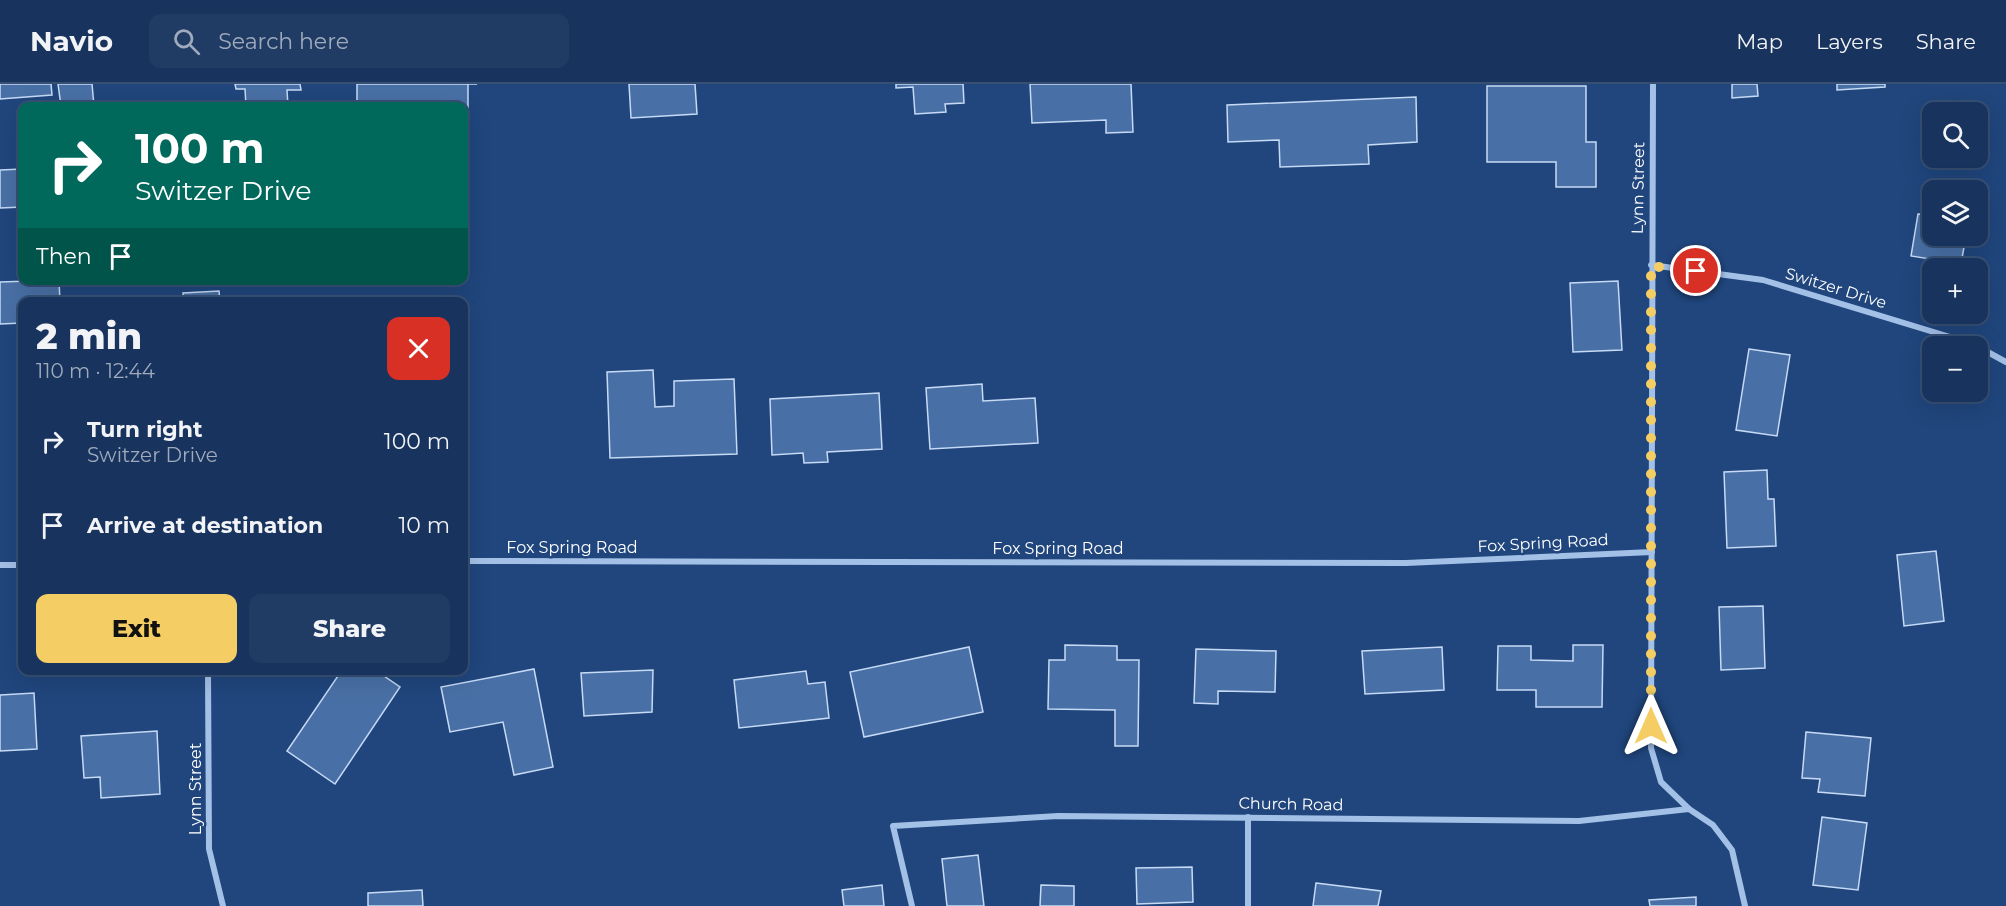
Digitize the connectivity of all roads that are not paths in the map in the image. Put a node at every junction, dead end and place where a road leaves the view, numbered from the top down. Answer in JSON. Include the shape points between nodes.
{"nodes":[{"id":1,"x":1653,"y":84,"type":"edge"},
{"id":2,"x":1651,"y":266,"type":"junction"},
{"id":3,"x":2006,"y":362,"type":"edge"},
{"id":4,"x":1652,"y":552,"type":"junction"},
{"id":5,"x":468,"y":561,"type":"edge"},
{"id":6,"x":18,"y":564,"type":"edge"},
{"id":7,"x":0,"y":565,"type":"edge"},
{"id":8,"x":208,"y":675,"type":"edge"},
{"id":9,"x":1689,"y":809,"type":"junction"},
{"id":10,"x":1248,"y":817,"type":"junction"},
{"id":11,"x":223,"y":906,"type":"edge"},
{"id":12,"x":912,"y":906,"type":"edge"},
{"id":13,"x":1248,"y":906,"type":"edge"},
{"id":14,"x":1745,"y":906,"type":"edge"}],
"edges":[{"from":1,"to":2,"type":"street","name":"Lynn Street"},
{"from":2,"to":3,"type":"street","name":"Switzer Drive","via":[[1763,280],[1974,344]]},
{"from":2,"to":4,"type":"street","name":"Lynn Street"},
{"from":4,"to":5,"type":"street","name":"Fox Spring Road","via":[[1406,563]]},
{"from":4,"to":9,"type":"street","name":"Lynn Street","via":[[1651,748],[1661,782]]},
{"from":6,"to":7,"type":"street"},
{"from":8,"to":11,"type":"street","name":"Lynn Street","via":[[208,849]]},
{"from":9,"to":10,"type":"street","name":"Church Road","via":[[1579,821]]},
{"from":9,"to":14,"type":"street","name":"Lynn Street","via":[[1713,825],[1732,850]]},
{"from":10,"to":12,"type":"street","name":"Church Road","via":[[1058,816],[893,826]]},
{"from":10,"to":13,"type":"street"}]}
